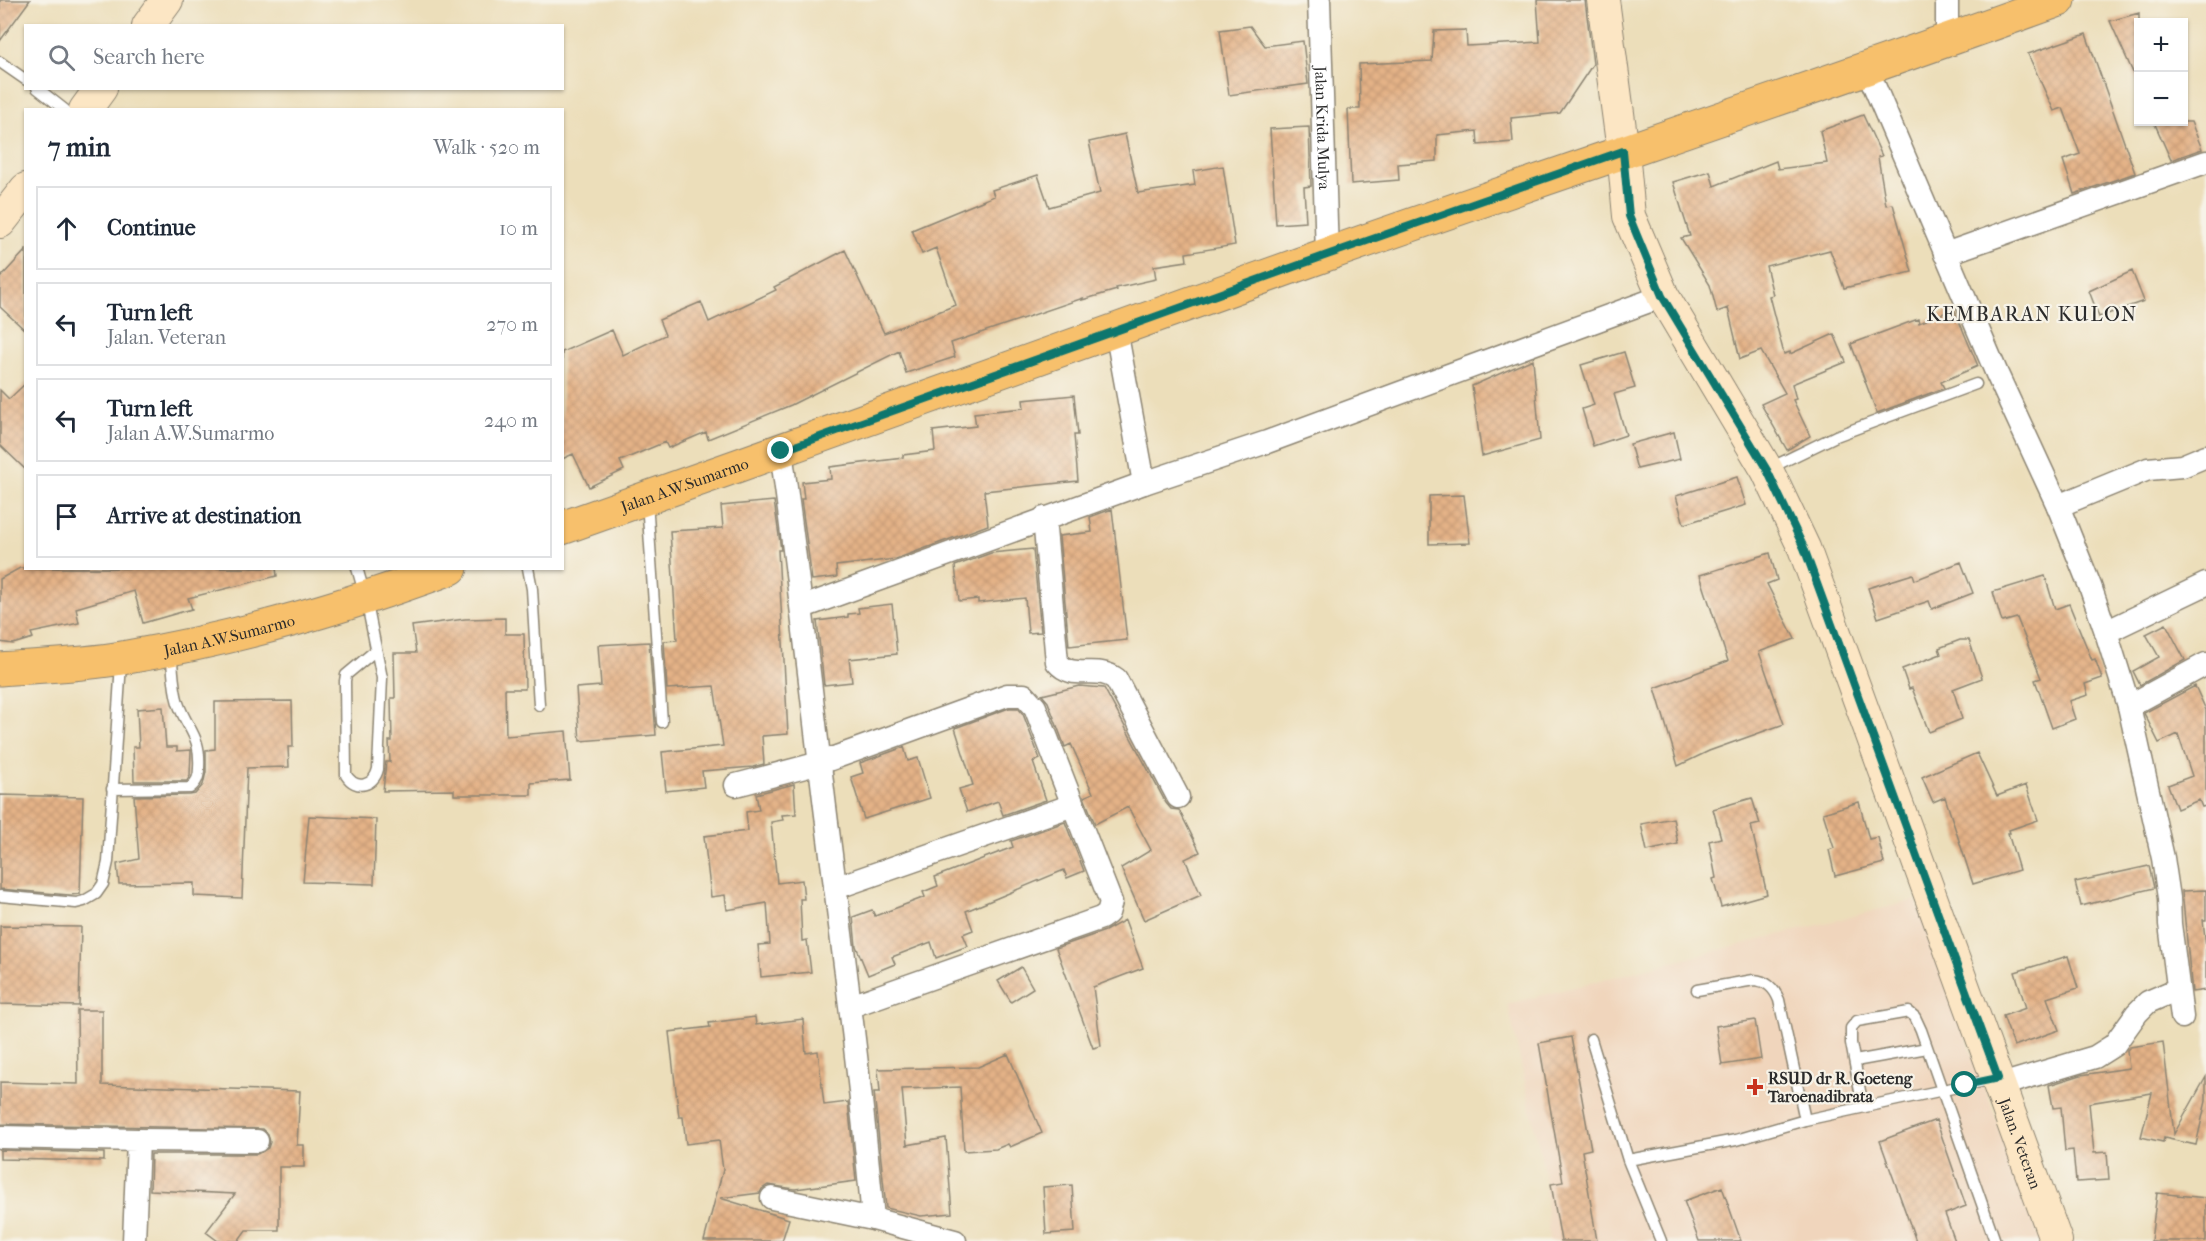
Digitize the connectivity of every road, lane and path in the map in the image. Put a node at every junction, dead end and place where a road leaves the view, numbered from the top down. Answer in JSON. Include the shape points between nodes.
{"nodes":[{"id":1,"x":1320,"y":0,"type":"edge"},
{"id":2,"x":1604,"y":0,"type":"edge"},
{"id":3,"x":1947,"y":0,"type":"edge"},
{"id":4,"x":2059,"y":0,"type":"edge"},
{"id":5,"x":1947,"y":41,"type":"junction"},
{"id":6,"x":0,"y":62,"type":"edge"},
{"id":7,"x":1867,"y":69,"type":"junction"},
{"id":8,"x":24,"y":79,"type":"edge"},
{"id":9,"x":40,"y":90,"type":"edge"},
{"id":10,"x":100,"y":90,"type":"edge"},
{"id":11,"x":62,"y":108,"type":"edge"},
{"id":12,"x":86,"y":108,"type":"edge"},
{"id":13,"x":1623,"y":151,"type":"junction"},
{"id":14,"x":2206,"y":162,"type":"edge"},
{"id":15,"x":24,"y":192,"type":"edge"},
{"id":16,"x":0,"y":222,"type":"edge"},
{"id":17,"x":1945,"y":254,"type":"junction"},
{"id":18,"x":1327,"y":255,"type":"junction"},
{"id":19,"x":1662,"y":296,"type":"junction"},
{"id":20,"x":1116,"y":330,"type":"junction"},
{"id":21,"x":1976,"y":384,"type":"dead end"},
{"id":22,"x":781,"y":451,"type":"junction"},
{"id":23,"x":2206,"y":456,"type":"edge"},
{"id":24,"x":1767,"y":470,"type":"junction"},
{"id":25,"x":1144,"y":483,"type":"junction"},
{"id":26,"x":647,"y":499,"type":"junction"},
{"id":27,"x":2058,"y":506,"type":"junction"},
{"id":28,"x":1044,"y":518,"type":"junction"},
{"id":29,"x":564,"y":527,"type":"edge"},
{"id":30,"x":358,"y":570,"type":"edge"},
{"id":31,"x":446,"y":570,"type":"edge"},
{"id":32,"x":528,"y":570,"type":"edge"},
{"id":33,"x":2206,"y":584,"type":"edge"},
{"id":34,"x":366,"y":599,"type":"junction"},
{"id":35,"x":803,"y":607,"type":"junction"},
{"id":36,"x":2106,"y":632,"type":"junction"},
{"id":37,"x":171,"y":648,"type":"junction"},
{"id":38,"x":376,"y":650,"type":"junction"},
{"id":39,"x":121,"y":659,"type":"junction"},
{"id":40,"x":2206,"y":664,"type":"edge"},
{"id":41,"x":0,"y":669,"type":"edge"},
{"id":42,"x":539,"y":705,"type":"dead end"},
{"id":43,"x":2129,"y":706,"type":"junction"},
{"id":44,"x":662,"y":722,"type":"dead end"},
{"id":45,"x":820,"y":763,"type":"junction"},
{"id":46,"x":736,"y":785,"type":"dead end"},
{"id":47,"x":112,"y":789,"type":"junction"},
{"id":48,"x":1178,"y":797,"type":"dead end"},
{"id":49,"x":1073,"y":805,"type":"junction"},
{"id":50,"x":835,"y":888,"type":"junction"},
{"id":51,"x":0,"y":896,"type":"edge"},
{"id":52,"x":2178,"y":989,"type":"junction"},
{"id":53,"x":1697,"y":990,"type":"dead end"},
{"id":54,"x":851,"y":1006,"type":"junction"},
{"id":55,"x":2182,"y":1017,"type":"dead end"},
{"id":56,"x":1591,"y":1039,"type":"dead end"},
{"id":57,"x":1927,"y":1048,"type":"junction"},
{"id":58,"x":1855,"y":1061,"type":"junction"},
{"id":59,"x":1999,"y":1082,"type":"junction"},
{"id":60,"x":1942,"y":1090,"type":"junction"},
{"id":61,"x":1863,"y":1107,"type":"junction"},
{"id":62,"x":1805,"y":1120,"type":"junction"},
{"id":63,"x":0,"y":1137,"type":"edge"},
{"id":64,"x":138,"y":1140,"type":"junction"},
{"id":65,"x":257,"y":1141,"type":"dead end"},
{"id":66,"x":1628,"y":1160,"type":"junction"},
{"id":67,"x":772,"y":1197,"type":"dead end"},
{"id":68,"x":873,"y":1220,"type":"junction"},
{"id":69,"x":134,"y":1241,"type":"edge"},
{"id":70,"x":955,"y":1241,"type":"edge"},
{"id":71,"x":1661,"y":1241,"type":"edge"},
{"id":72,"x":1995,"y":1241,"type":"edge"},
{"id":73,"x":2056,"y":1241,"type":"edge"}],
"edges":[{"from":1,"to":18,"type":"street","name":"Jalan Krida Mulya"},
{"from":2,"to":13,"type":"street","name":"Jalan. Veteran"},
{"from":3,"to":5,"type":"street"},
{"from":4,"to":5,"type":"main road","name":"Jalan A.W.Sumarmo"},
{"from":5,"to":7,"type":"main road","name":"Jalan A.W.Sumarmo"},
{"from":6,"to":8,"type":"lane"},
{"from":7,"to":13,"type":"main road","name":"Jalan A.W.Sumarmo"},
{"from":7,"to":17,"type":"street"},
{"from":9,"to":11,"type":"lane"},
{"from":10,"to":12,"type":"street"},
{"from":13,"to":18,"type":"main road","name":"Jalan A.W.Sumarmo"},
{"from":13,"to":19,"type":"street","name":"Jalan. Veteran","via":[[1629,216]]},
{"from":14,"to":17,"type":"street"},
{"from":15,"to":16,"type":"street"},
{"from":17,"to":27,"type":"street"},
{"from":18,"to":20,"type":"main road","name":"Jalan A.W.Sumarmo"},
{"from":19,"to":24,"type":"street","name":"Jalan. Veteran"},
{"from":19,"to":25,"type":"street","via":[[1267,442]]},
{"from":20,"to":22,"type":"main road","name":"Jalan A.W.Sumarmo"},
{"from":20,"to":25,"type":"street"},
{"from":21,"to":24,"type":"lane","via":[[1836,436]]},
{"from":22,"to":26,"type":"main road","name":"Jalan A.W.Sumarmo"},
{"from":22,"to":35,"type":"street"},
{"from":23,"to":27,"type":"street","via":[[2182,466],[2148,469]]},
{"from":24,"to":59,"type":"street","name":"Jalan. Veteran","via":[[1804,548]]},
{"from":25,"to":28,"type":"street"},
{"from":26,"to":29,"type":"main road","name":"Jalan A.W.Sumarmo"},
{"from":26,"to":44,"type":"lane"},
{"from":27,"to":36,"type":"street"},
{"from":28,"to":35,"type":"street"},
{"from":28,"to":48,"type":"street","via":[[1057,662],[1072,673],[1101,671],[1116,679]]},
{"from":30,"to":34,"type":"lane"},
{"from":31,"to":34,"type":"main road","name":"Jalan A.W.Sumarmo"},
{"from":32,"to":42,"type":"lane"},
{"from":33,"to":36,"type":"street"},
{"from":34,"to":37,"type":"main road","name":"Jalan A.W.Sumarmo","via":[[245,634]]},
{"from":34,"to":38,"type":"lane"},
{"from":35,"to":45,"type":"street"},
{"from":36,"to":43,"type":"street"},
{"from":37,"to":39,"type":"main road","name":"Jalan A.W.Sumarmo"},
{"from":37,"to":47,"type":"lane","via":[[178,700],[200,751],[199,776],[190,788]]},
{"from":38,"to":38,"type":"lane","via":[[382,678],[378,769],[370,783],[354,783],[346,775],[345,681],[346,675]]},
{"from":39,"to":41,"type":"main road","name":"Jalan A.W.Sumarmo"},
{"from":39,"to":47,"type":"lane"},
{"from":40,"to":43,"type":"street"},
{"from":43,"to":52,"type":"street","via":[[2163,858]]},
{"from":45,"to":46,"type":"street"},
{"from":45,"to":49,"type":"street","via":[[1007,695],[1024,695],[1035,707]]},
{"from":45,"to":50,"type":"street"},
{"from":47,"to":51,"type":"lane","via":[[108,862],[103,884],[96,894],[76,903]]},
{"from":49,"to":50,"type":"street"},
{"from":49,"to":54,"type":"street","via":[[1110,895],[1108,913]]},
{"from":50,"to":54,"type":"street"},
{"from":52,"to":55,"type":"street"},
{"from":52,"to":59,"type":"street","via":[[2148,1002],[2107,1051]]},
{"from":53,"to":62,"type":"lane","via":[[1754,980],[1775,991]]},
{"from":54,"to":68,"type":"street"},
{"from":56,"to":66,"type":"lane"},
{"from":57,"to":58,"type":"lane"},
{"from":57,"to":58,"type":"lane","via":[[1915,1017],[1909,1012],[1857,1021],[1851,1028]]},
{"from":57,"to":60,"type":"lane"},
{"from":58,"to":61,"type":"lane"},
{"from":59,"to":60,"type":"lane"},
{"from":59,"to":73,"type":"street","name":"Jalan. Veteran"},
{"from":60,"to":61,"type":"lane"},
{"from":60,"to":72,"type":"lane"},
{"from":61,"to":62,"type":"lane"},
{"from":62,"to":66,"type":"lane","via":[[1736,1140]]},
{"from":63,"to":64,"type":"street"},
{"from":64,"to":65,"type":"street"},
{"from":64,"to":69,"type":"street"},
{"from":66,"to":71,"type":"lane"},
{"from":67,"to":68,"type":"street"},
{"from":68,"to":70,"type":"street"}]}
